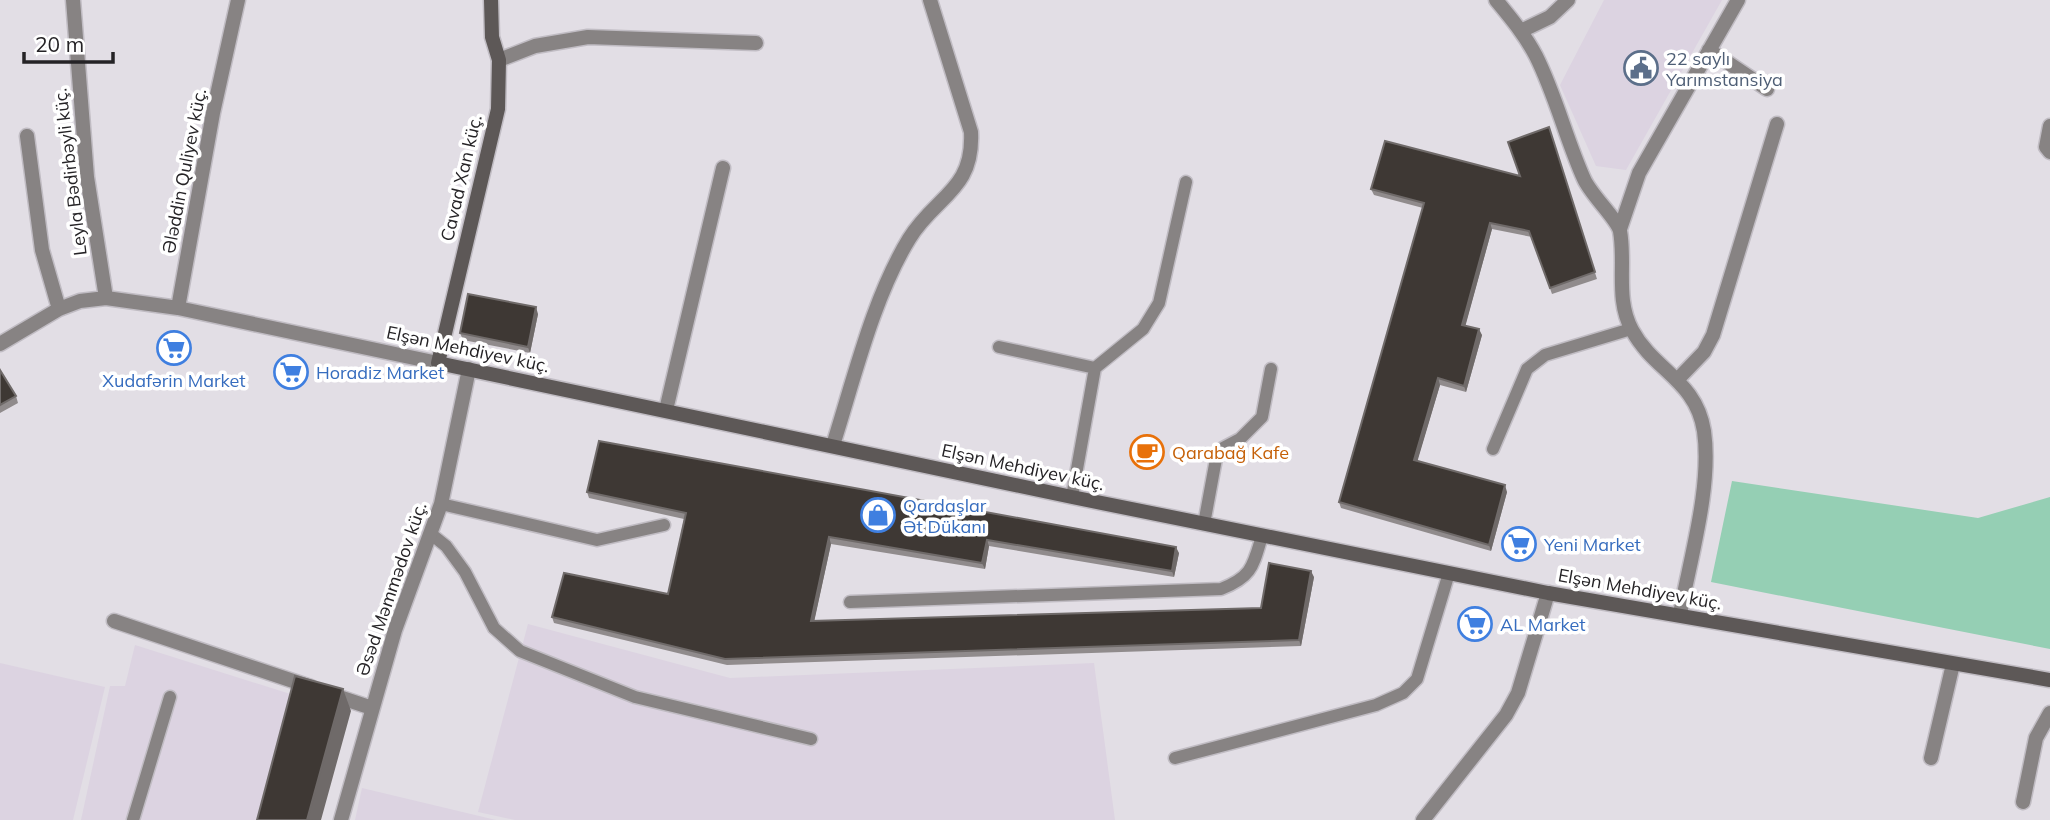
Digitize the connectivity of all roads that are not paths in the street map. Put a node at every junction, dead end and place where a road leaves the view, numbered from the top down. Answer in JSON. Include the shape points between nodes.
{"nodes":[{"id":1,"x":74,"y":0,"type":"edge"},
{"id":2,"x":238,"y":0,"type":"edge"},
{"id":3,"x":491,"y":0,"type":"edge"},
{"id":4,"x":930,"y":0,"type":"edge"},
{"id":5,"x":1496,"y":0,"type":"edge"},
{"id":6,"x":1568,"y":0,"type":"edge"},
{"id":7,"x":1738,"y":0,"type":"edge"},
{"id":8,"x":1521,"y":31,"type":"junction"},
{"id":9,"x":756,"y":43,"type":"dead end"},
{"id":10,"x":1709,"y":50,"type":"junction"},
{"id":11,"x":499,"y":60,"type":"junction"},
{"id":12,"x":1767,"y":89,"type":"dead end"},
{"id":13,"x":1777,"y":124,"type":"dead end"},
{"id":14,"x":2050,"y":126,"type":"edge"},
{"id":15,"x":27,"y":136,"type":"dead end"},
{"id":16,"x":2050,"y":152,"type":"edge"},
{"id":17,"x":723,"y":168,"type":"dead end"},
{"id":18,"x":1186,"y":182,"type":"dead end"},
{"id":19,"x":1620,"y":229,"type":"junction"},
{"id":20,"x":106,"y":298,"type":"junction"},
{"id":21,"x":178,"y":308,"type":"junction"},
{"id":22,"x":59,"y":309,"type":"junction"},
{"id":23,"x":1631,"y":329,"type":"junction"},
{"id":24,"x":0,"y":344,"type":"edge"},
{"id":25,"x":999,"y":347,"type":"dead end"},
{"id":26,"x":438,"y":363,"type":"junction"},
{"id":27,"x":1095,"y":368,"type":"junction"},
{"id":28,"x":469,"y":369,"type":"junction"},
{"id":29,"x":1270,"y":369,"type":"dead end"},
{"id":30,"x":1678,"y":379,"type":"junction"},
{"id":31,"x":666,"y":410,"type":"junction"},
{"id":32,"x":833,"y":445,"type":"junction"},
{"id":33,"x":1493,"y":449,"type":"dead end"},
{"id":34,"x":1072,"y":497,"type":"junction"},
{"id":35,"x":440,"y":504,"type":"junction"},
{"id":36,"x":1204,"y":524,"type":"junction"},
{"id":37,"x":664,"y":525,"type":"dead end"},
{"id":38,"x":431,"y":534,"type":"junction"},
{"id":39,"x":1262,"y":536,"type":"junction"},
{"id":40,"x":1449,"y":573,"type":"junction"},
{"id":41,"x":1548,"y":593,"type":"junction"},
{"id":42,"x":850,"y":602,"type":"dead end"},
{"id":43,"x":1680,"y":614,"type":"junction"},
{"id":44,"x":114,"y":621,"type":"dead end"},
{"id":45,"x":1952,"y":664,"type":"junction"},
{"id":46,"x":2050,"y":680,"type":"edge"},
{"id":47,"x":170,"y":697,"type":"dead end"},
{"id":48,"x":372,"y":708,"type":"junction"},
{"id":49,"x":2050,"y":713,"type":"edge"},
{"id":50,"x":811,"y":739,"type":"dead end"},
{"id":51,"x":1175,"y":758,"type":"dead end"},
{"id":52,"x":1931,"y":758,"type":"dead end"},
{"id":53,"x":2023,"y":802,"type":"dead end"},
{"id":54,"x":133,"y":820,"type":"edge"},
{"id":55,"x":341,"y":820,"type":"edge"},
{"id":56,"x":1423,"y":820,"type":"edge"}],
"edges":[{"from":1,"to":20,"type":"street","name":"Leyla Bədirbəyli küç.","via":[[86,177]]},
{"from":2,"to":21,"type":"street","name":"Ələddin Quliyev küç."},
{"from":3,"to":11,"type":"street","name":"Cavad Xan küç.","via":[[492,37]]},
{"from":4,"to":32,"type":"street","via":[[971,132],[967,172],[955,190],[924,217],[894,269]]},
{"from":5,"to":8,"type":"street"},
{"from":6,"to":8,"type":"street","via":[[1550,17]]},
{"from":7,"to":10,"type":"street"},
{"from":8,"to":19,"type":"street","via":[[1548,84],[1584,180]]},
{"from":9,"to":11,"type":"street","via":[[588,37],[535,46]]},
{"from":10,"to":12,"type":"street"},
{"from":10,"to":19,"type":"street","via":[[1639,173]]},
{"from":11,"to":26,"type":"street","name":"Cavad Xan küç.","via":[[498,109]]},
{"from":13,"to":30,"type":"street","via":[[1713,335],[1704,352]]},
{"from":14,"to":16,"type":"street","via":[[2046,148]]},
{"from":15,"to":22,"type":"street","via":[[42,250]]},
{"from":17,"to":31,"type":"street"},
{"from":18,"to":27,"type":"lane","via":[[1158,303],[1143,329]]},
{"from":19,"to":23,"type":"street","via":[[1622,295]]},
{"from":20,"to":21,"type":"street","name":"Elşən Mehdiyev küç."},
{"from":20,"to":22,"type":"street","name":"Elşən Mehdiyev küç."},
{"from":21,"to":26,"type":"street","name":"Elşən Mehdiyev küç."},
{"from":22,"to":24,"type":"street","name":"Elşən Mehdiyev küç."},
{"from":23,"to":30,"type":"street","via":[[1643,347]]},
{"from":23,"to":33,"type":"lane","via":[[1545,355],[1527,369]]},
{"from":25,"to":27,"type":"lane"},
{"from":26,"to":28,"type":"street","name":"Elşən Mehdiyev küç."},
{"from":27,"to":34,"type":"lane"},
{"from":28,"to":31,"type":"street","name":"Elşən Mehdiyev küç."},
{"from":28,"to":35,"type":"street","name":"Əsəd Məmmədov küç."},
{"from":29,"to":36,"type":"lane","via":[[1262,417],[1216,459]]},
{"from":30,"to":43,"type":"street","via":[[1700,413],[1705,461]]},
{"from":31,"to":32,"type":"street","name":"Elşən Mehdiyev küç."},
{"from":32,"to":34,"type":"street","name":"Elşən Mehdiyev küç."},
{"from":34,"to":36,"type":"street","name":"Elşən Mehdiyev küç."},
{"from":35,"to":37,"type":"lane","via":[[597,540]]},
{"from":35,"to":38,"type":"street","name":"Əsəd Məmmədov küç."},
{"from":36,"to":39,"type":"street","name":"Elşən Mehdiyev küç."},
{"from":38,"to":48,"type":"street","name":"Əsəd Məmmədov küç."},
{"from":38,"to":50,"type":"lane","via":[[465,572],[494,628],[520,651],[635,697]]},
{"from":39,"to":40,"type":"street","name":"Elşən Mehdiyev küç."},
{"from":39,"to":42,"type":"lane","via":[[1253,565],[1241,581],[1221,589]]},
{"from":40,"to":41,"type":"street","name":"Elşən Mehdiyev küç."},
{"from":40,"to":51,"type":"lane","via":[[1417,679],[1403,693],[1376,705]]},
{"from":41,"to":43,"type":"street","name":"Elşən Mehdiyev küç."},
{"from":41,"to":56,"type":"street","via":[[1518,693],[1506,715]]},
{"from":43,"to":45,"type":"street","name":"Elşən Mehdiyev küç."},
{"from":44,"to":48,"type":"street"},
{"from":45,"to":46,"type":"street","name":"Elşən Mehdiyev küç."},
{"from":45,"to":52,"type":"street"},
{"from":47,"to":54,"type":"lane"},
{"from":48,"to":55,"type":"street","name":"Əsəd Məmmədov küç."},
{"from":49,"to":53,"type":"street","via":[[2036,738]]}]}
